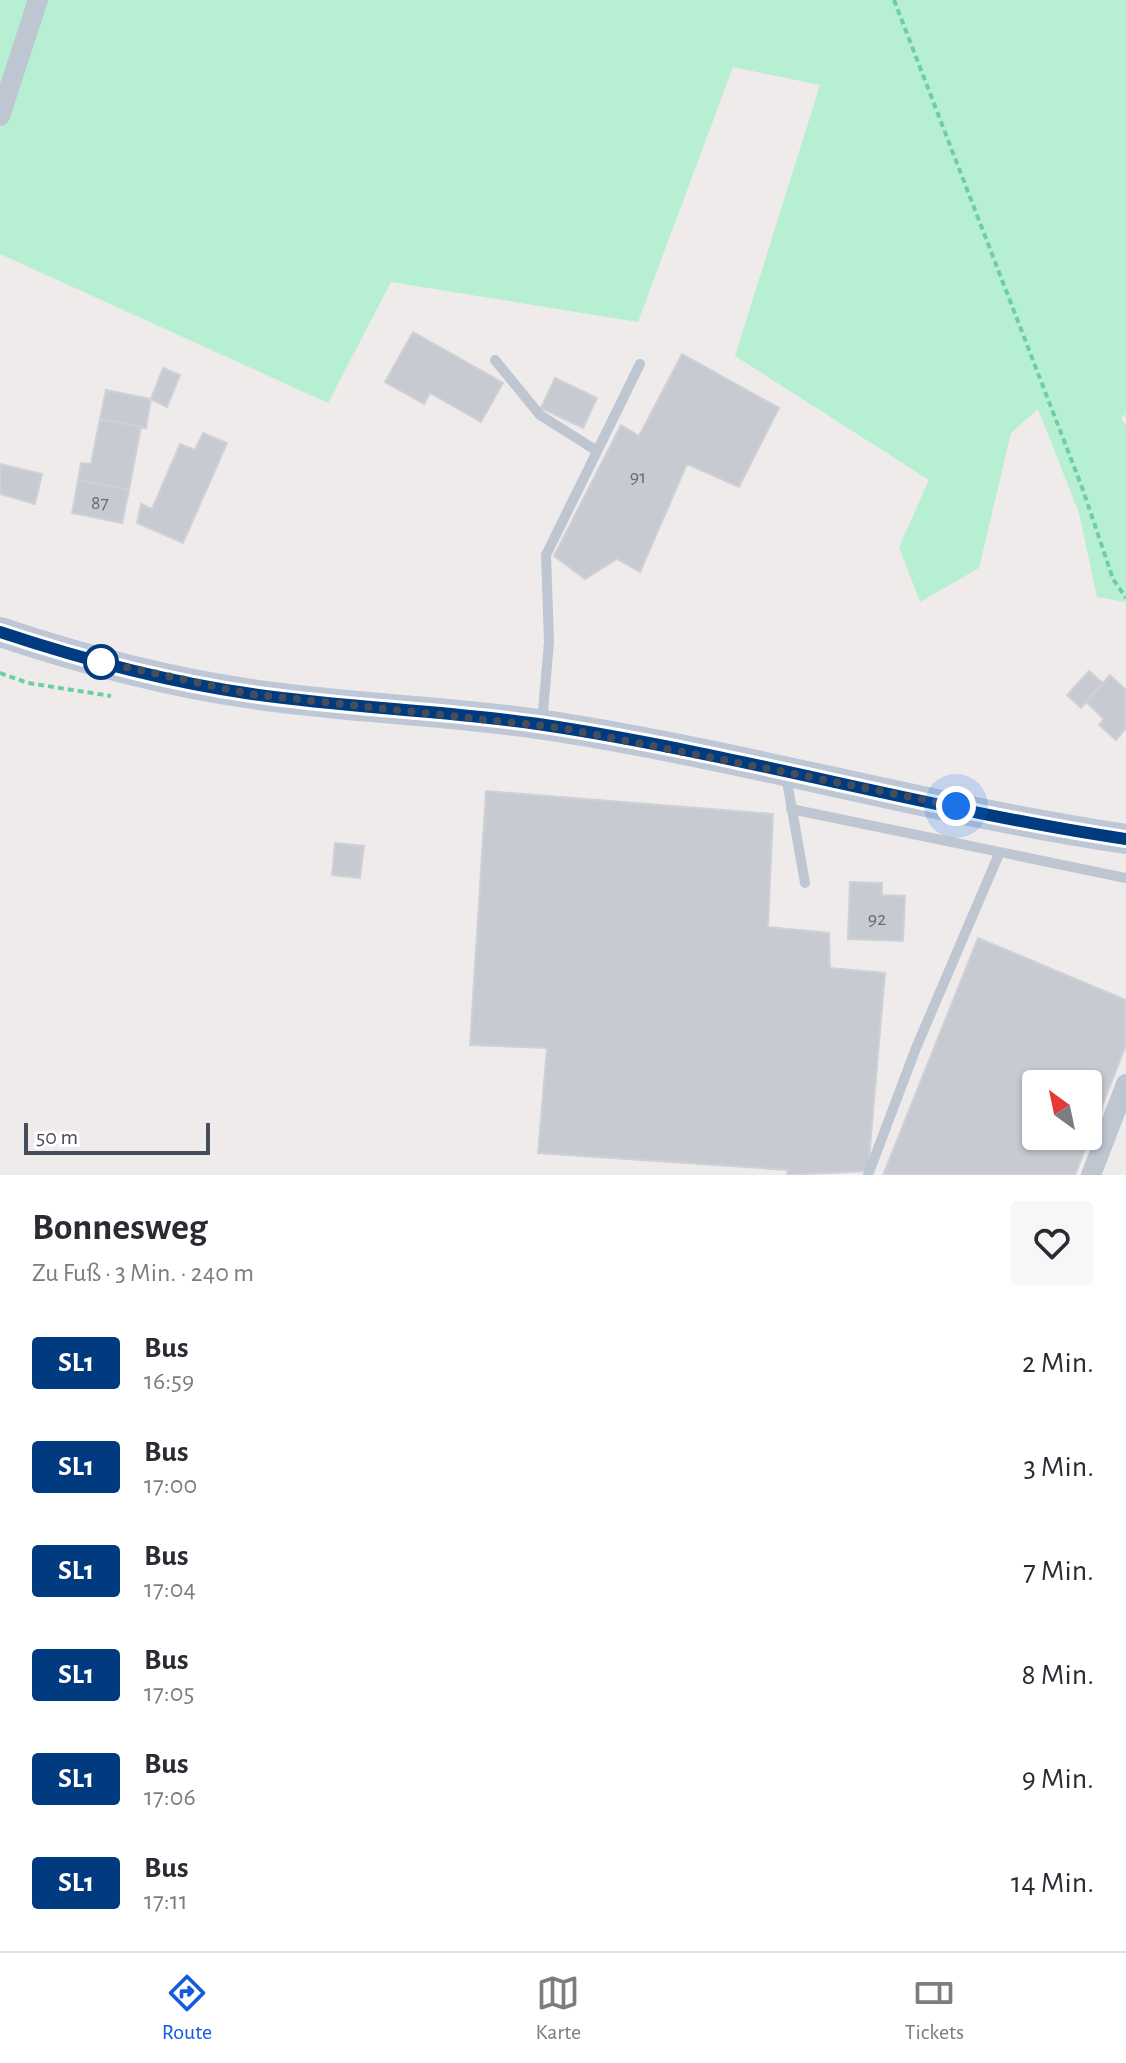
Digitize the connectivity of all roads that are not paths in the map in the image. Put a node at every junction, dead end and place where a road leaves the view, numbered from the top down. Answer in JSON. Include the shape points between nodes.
{"nodes":[{"id":1,"x":38,"y":0,"type":"edge"},
{"id":2,"x":0,"y":116,"type":"edge"},
{"id":3,"x":495,"y":360,"type":"dead end"},
{"id":4,"x":640,"y":364,"type":"dead end"},
{"id":5,"x":597,"y":451,"type":"junction"},
{"id":6,"x":0,"y":632,"type":"edge"},
{"id":7,"x":542,"y":725,"type":"junction"},
{"id":8,"x":786,"y":770,"type":"junction"},
{"id":9,"x":791,"y":809,"type":"junction"},
{"id":10,"x":1126,"y":839,"type":"edge"},
{"id":11,"x":999,"y":854,"type":"junction"},
{"id":12,"x":1126,"y":878,"type":"edge"},
{"id":13,"x":805,"y":883,"type":"dead end"},
{"id":14,"x":1126,"y":1084,"type":"edge"},
{"id":15,"x":868,"y":1175,"type":"edge"},
{"id":16,"x":1091,"y":1175,"type":"edge"}],
"edges":[{"from":1,"to":2,"type":"street"},
{"from":3,"to":5,"type":"lane","via":[[540,415]]},
{"from":4,"to":5,"type":"lane"},
{"from":5,"to":7,"type":"lane","via":[[546,555],[549,642]]},
{"from":6,"to":7,"type":"street","via":[[124,668],[250,694]]},
{"from":7,"to":8,"type":"street"},
{"from":8,"to":9,"type":"lane"},
{"from":8,"to":10,"type":"street"},
{"from":9,"to":11,"type":"lane"},
{"from":9,"to":13,"type":"lane"},
{"from":11,"to":12,"type":"lane"},
{"from":11,"to":15,"type":"lane"},
{"from":14,"to":16,"type":"street"}]}
